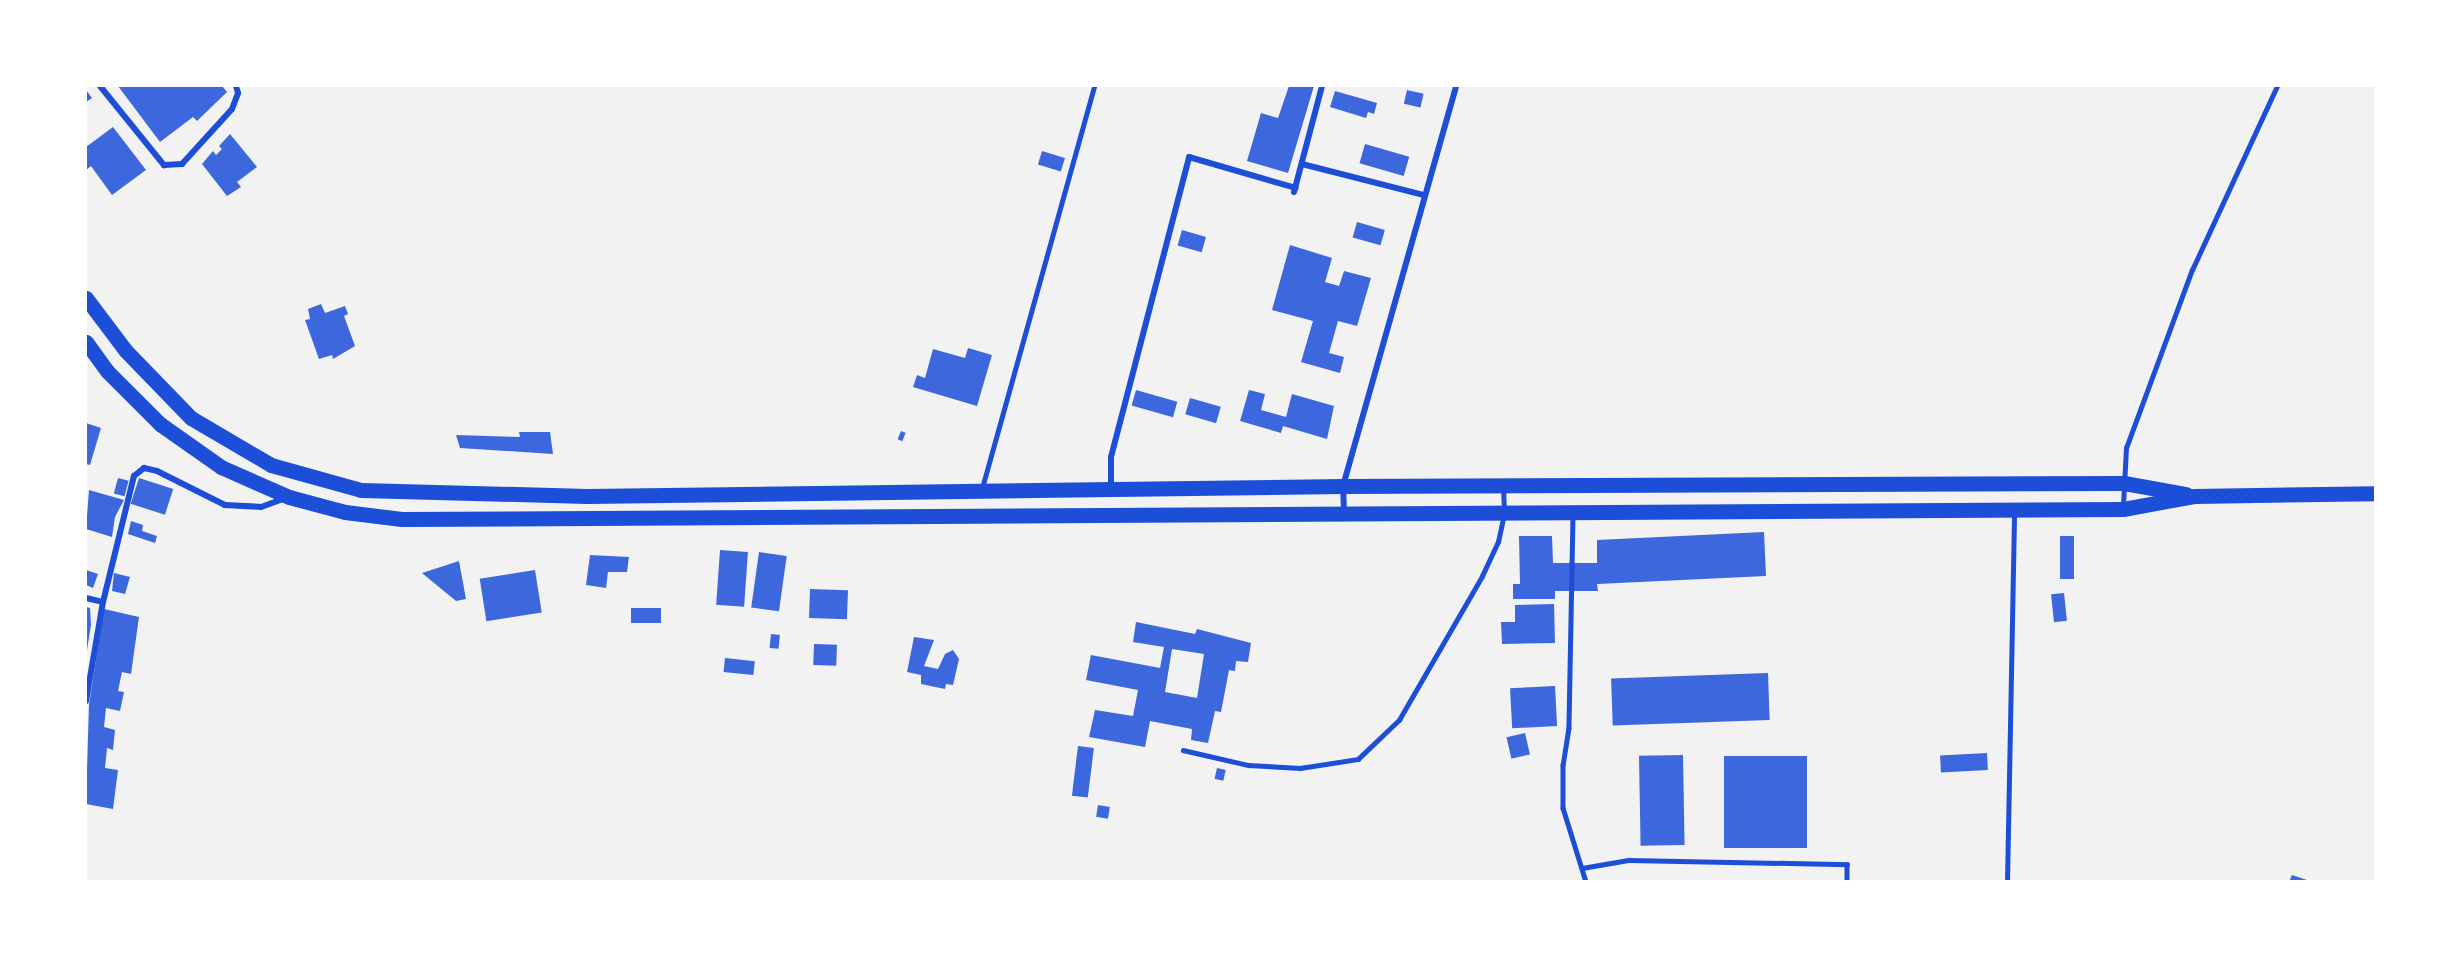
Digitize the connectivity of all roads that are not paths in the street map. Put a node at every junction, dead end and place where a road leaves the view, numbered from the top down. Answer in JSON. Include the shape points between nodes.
{"nodes":[{"id":1,"x":100,"y":86,"type":"edge"},
{"id":2,"x":1094,"y":86,"type":"edge"},
{"id":3,"x":1322,"y":86,"type":"edge"},
{"id":4,"x":1456,"y":86,"type":"edge"},
{"id":5,"x":2277,"y":86,"type":"edge"},
{"id":6,"x":237,"y":89,"type":"edge"},
{"id":7,"x":1302,"y":164,"type":"junction"},
{"id":8,"x":1424,"y":195,"type":"junction"},
{"id":9,"x":86,"y":298,"type":"edge"},
{"id":10,"x":86,"y":342,"type":"edge"},
{"id":11,"x":2124,"y":483,"type":"junction"},
{"id":12,"x":1503,"y":485,"type":"junction"},
{"id":13,"x":1343,"y":486,"type":"junction"},
{"id":14,"x":1111,"y":489,"type":"junction"},
{"id":15,"x":981,"y":491,"type":"junction"},
{"id":16,"x":2376,"y":493,"type":"edge"},
{"id":17,"x":2194,"y":495,"type":"junction"},
{"id":18,"x":290,"y":497,"type":"junction"},
{"id":19,"x":2123,"y":509,"type":"junction"},
{"id":20,"x":2014,"y":510,"type":"junction"},
{"id":21,"x":1504,"y":514,"type":"junction"},
{"id":22,"x":1574,"y":514,"type":"junction"},
{"id":23,"x":1344,"y":516,"type":"junction"},
{"id":24,"x":86,"y":598,"type":"edge"},
{"id":25,"x":103,"y":603,"type":"junction"},
{"id":26,"x":86,"y":701,"type":"edge"},
{"id":27,"x":1183,"y":750,"type":"dead end"},
{"id":28,"x":1582,"y":867,"type":"junction"},
{"id":29,"x":1586,"y":882,"type":"edge"},
{"id":30,"x":1847,"y":882,"type":"edge"},
{"id":31,"x":2007,"y":882,"type":"edge"}],
"edges":[{"from":1,"to":6,"type":"street","via":[[164,165],[182,164],[232,109]]},
{"from":2,"to":15,"type":"lane"},
{"from":3,"to":7,"type":"street"},
{"from":4,"to":8,"type":"street"},
{"from":5,"to":11,"type":"lane","via":[[2192,270],[2126,448]]},
{"from":7,"to":8,"type":"street"},
{"from":7,"to":14,"type":"street","via":[[1295,190],[1189,157],[1111,457]]},
{"from":8,"to":13,"type":"street"},
{"from":9,"to":15,"type":"main road","via":[[126,351],[191,418],[271,465],[361,490],[587,496]]},
{"from":10,"to":18,"type":"main road","via":[[107,371],[160,424],[221,467]]},
{"from":11,"to":12,"type":"main road"},
{"from":11,"to":17,"type":"main road"},
{"from":11,"to":19,"type":"lane"},
{"from":12,"to":13,"type":"main road"},
{"from":12,"to":21,"type":"lane"},
{"from":13,"to":14,"type":"main road"},
{"from":13,"to":23,"type":"street"},
{"from":14,"to":15,"type":"main road"},
{"from":16,"to":17,"type":"main road"},
{"from":17,"to":19,"type":"main road"},
{"from":18,"to":23,"type":"main road","via":[[345,512],[402,519]]},
{"from":18,"to":25,"type":"street","via":[[261,507],[225,506],[144,468],[134,476]]},
{"from":19,"to":20,"type":"main road"},
{"from":20,"to":22,"type":"main road"},
{"from":20,"to":31,"type":"lane"},
{"from":21,"to":22,"type":"main road"},
{"from":21,"to":23,"type":"main road"},
{"from":21,"to":27,"type":"lane","via":[[1498,542],[1482,576],[1399,720],[1358,759],[1300,768],[1258,766]]},
{"from":22,"to":28,"type":"lane","via":[[1569,728],[1563,765],[1563,808]]},
{"from":24,"to":25,"type":"street"},
{"from":25,"to":26,"type":"street"},
{"from":28,"to":29,"type":"lane"},
{"from":28,"to":30,"type":"lane","via":[[1629,860],[1847,864]]}]}
